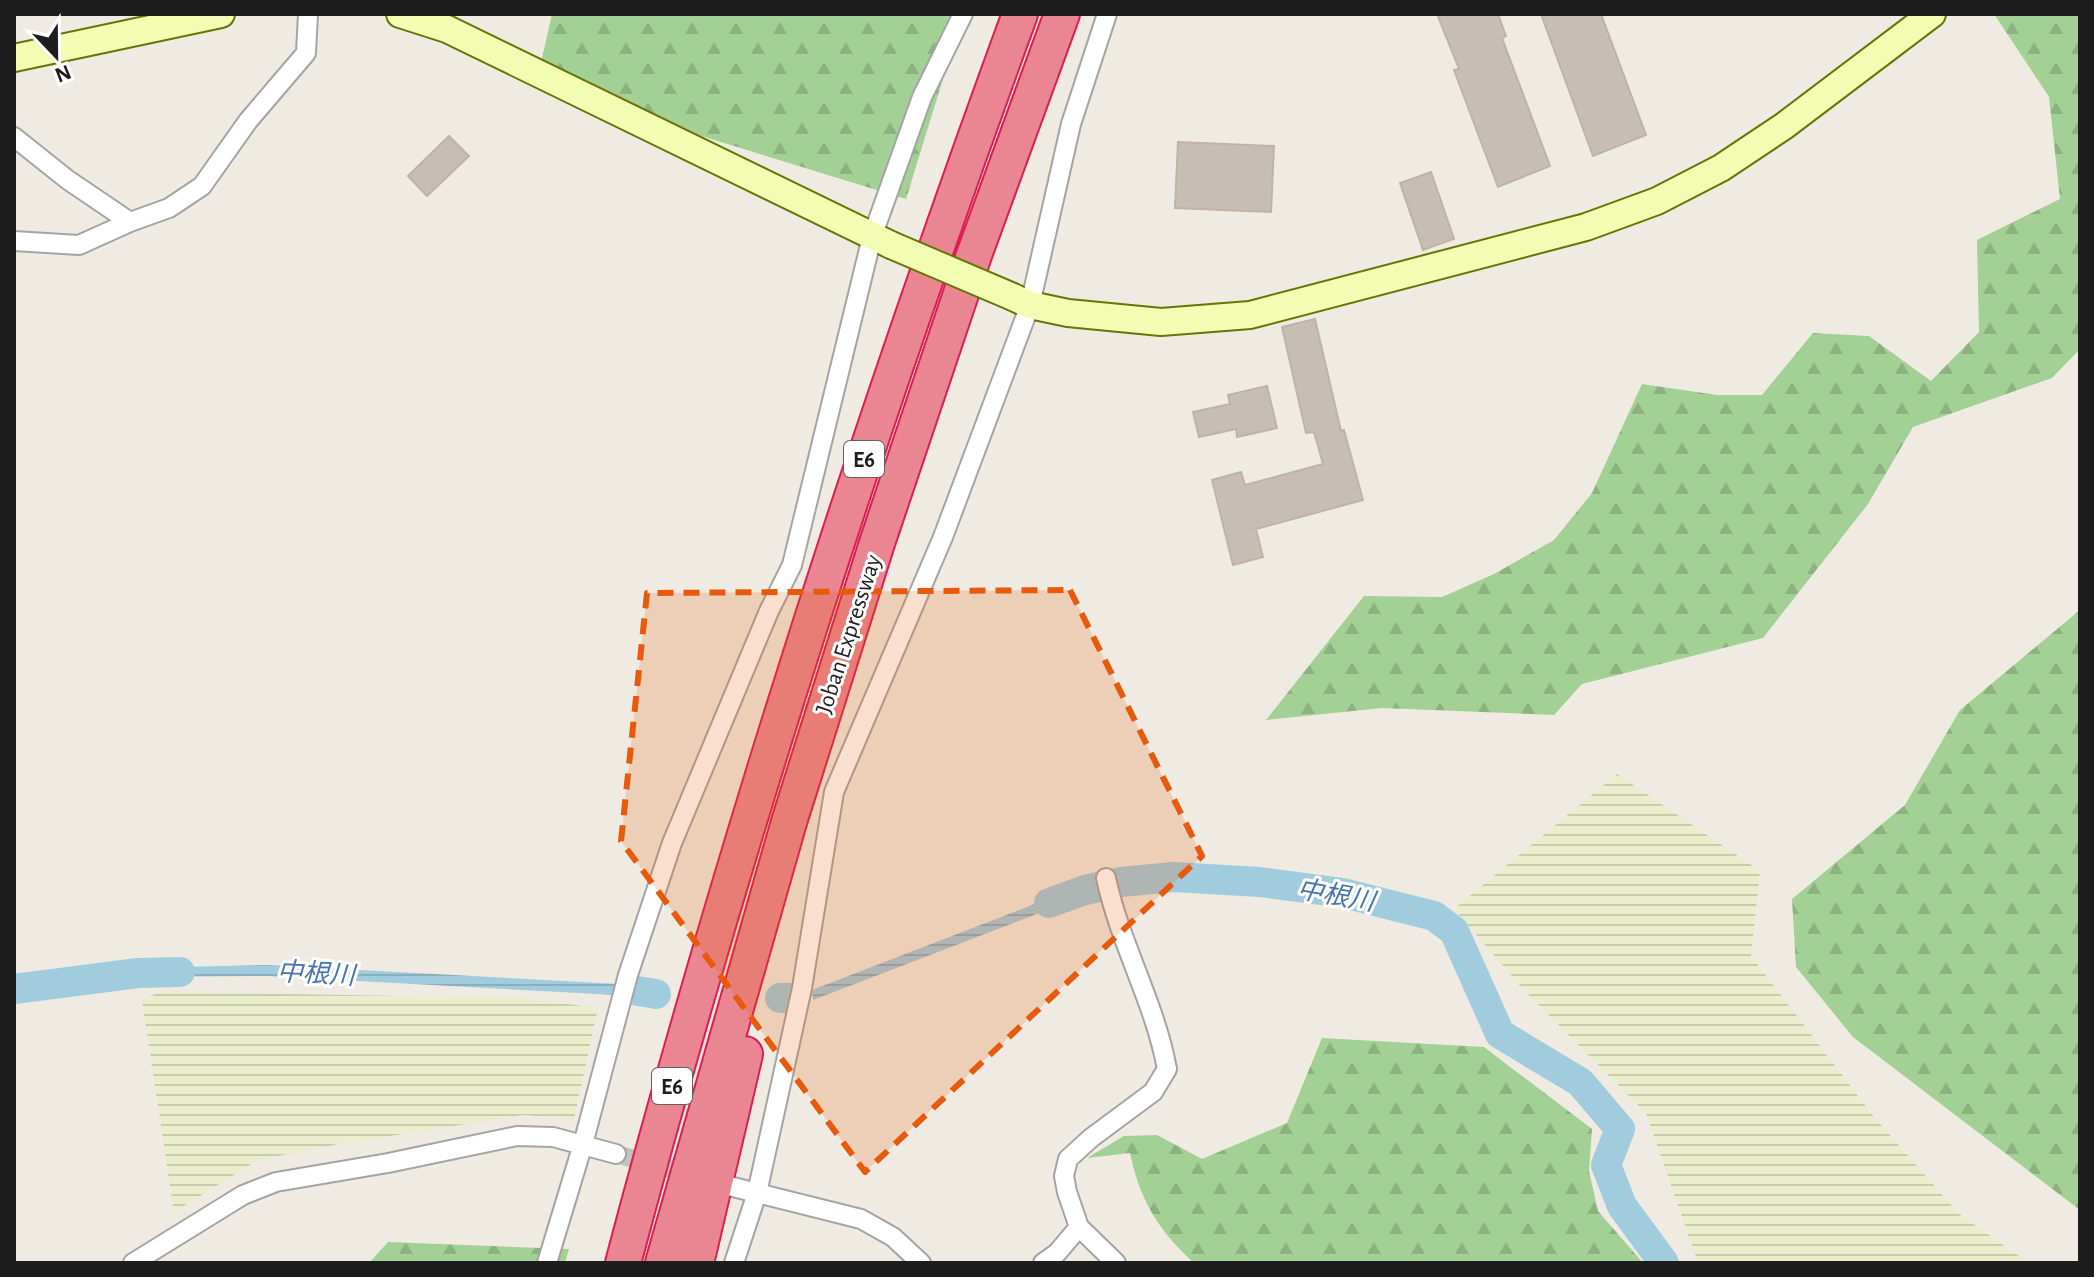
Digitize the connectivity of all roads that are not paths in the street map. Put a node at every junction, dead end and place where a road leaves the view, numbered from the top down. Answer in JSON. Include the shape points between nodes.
{"nodes":[{"id":1,"x":221,"y":14,"type":"edge"},
{"id":2,"x":308,"y":14,"type":"edge"},
{"id":3,"x":400,"y":14,"type":"edge"},
{"id":4,"x":963,"y":14,"type":"edge"},
{"id":5,"x":1020,"y":14,"type":"edge"},
{"id":6,"x":1062,"y":14,"type":"edge"},
{"id":7,"x":1107,"y":14,"type":"edge"},
{"id":8,"x":1932,"y":14,"type":"edge"},
{"id":9,"x":14,"y":58,"type":"edge"},
{"id":10,"x":14,"y":137,"type":"edge"},
{"id":11,"x":130,"y":222,"type":"junction"},
{"id":12,"x":14,"y":241,"type":"edge"},
{"id":13,"x":881,"y":241,"type":"junction"},
{"id":14,"x":1021,"y":301,"type":"junction"},
{"id":15,"x":789,"y":822,"type":"junction"},
{"id":16,"x":1107,"y":886,"type":"dead end"},
{"id":17,"x":723,"y":909,"type":"junction"},
{"id":18,"x":583,"y":1144,"type":"junction"},
{"id":19,"x":616,"y":1154,"type":"tunnel mouth"},
{"id":20,"x":729,"y":1186,"type":"dead end"},
{"id":21,"x":757,"y":1193,"type":"junction"},
{"id":22,"x":1079,"y":1227,"type":"junction"},
{"id":23,"x":133,"y":1263,"type":"edge"},
{"id":24,"x":547,"y":1263,"type":"edge"},
{"id":25,"x":599,"y":1263,"type":"edge"},
{"id":26,"x":623,"y":1263,"type":"edge"},
{"id":27,"x":663,"y":1263,"type":"edge"},
{"id":28,"x":696,"y":1263,"type":"edge"},
{"id":29,"x":734,"y":1263,"type":"edge"},
{"id":30,"x":921,"y":1263,"type":"edge"},
{"id":31,"x":1043,"y":1263,"type":"edge"},
{"id":32,"x":1116,"y":1263,"type":"edge"}],
"edges":[{"from":1,"to":9,"type":"street"},
{"from":2,"to":11,"type":"street","via":[[306,53],[202,186],[169,208]]},
{"from":3,"to":13,"type":"street","via":[[447,29]]},
{"from":4,"to":13,"type":"street","via":[[922,97]]},
{"from":5,"to":17,"type":"highway","name":"Joban Expressway","number":"E6","via":[[839,534]]},
{"from":6,"to":15,"type":"highway","name":"Joban Expressway","number":"E6","via":[[974,255]]},
{"from":7,"to":14,"type":"street"},
{"from":8,"to":14,"type":"street","via":[[1721,168],[1657,201],[1586,227],[1250,315],[1161,322],[1068,313]]},
{"from":10,"to":11,"type":"street"},
{"from":11,"to":12,"type":"street","via":[[79,245]]},
{"from":13,"to":14,"type":"street","bridge":true},
{"from":13,"to":18,"type":"street","via":[[792,565],[672,843],[625,986]]},
{"from":14,"to":21,"type":"street","via":[[943,537],[834,792],[802,988]]},
{"from":15,"to":27,"type":"highway","name":"Joban Expressway","number":"E6"},
{"from":15,"to":28,"type":"highway","via":[[742,1071]]},
{"from":16,"to":22,"type":"street","via":[[1161,1033],[1167,1069],[1153,1092],[1068,1159],[1064,1176]]},
{"from":17,"to":25,"type":"highway"},
{"from":17,"to":26,"type":"highway","name":"Joban Expressway","number":"E6"},
{"from":18,"to":19,"type":"street"},
{"from":18,"to":23,"type":"street","via":[[517,1136],[276,1182],[243,1195]]},
{"from":18,"to":24,"type":"street"},
{"from":20,"to":21,"type":"street"},
{"from":21,"to":29,"type":"street"},
{"from":21,"to":30,"type":"street","via":[[861,1219],[893,1237]]},
{"from":22,"to":31,"type":"street"},
{"from":22,"to":32,"type":"street"}]}
